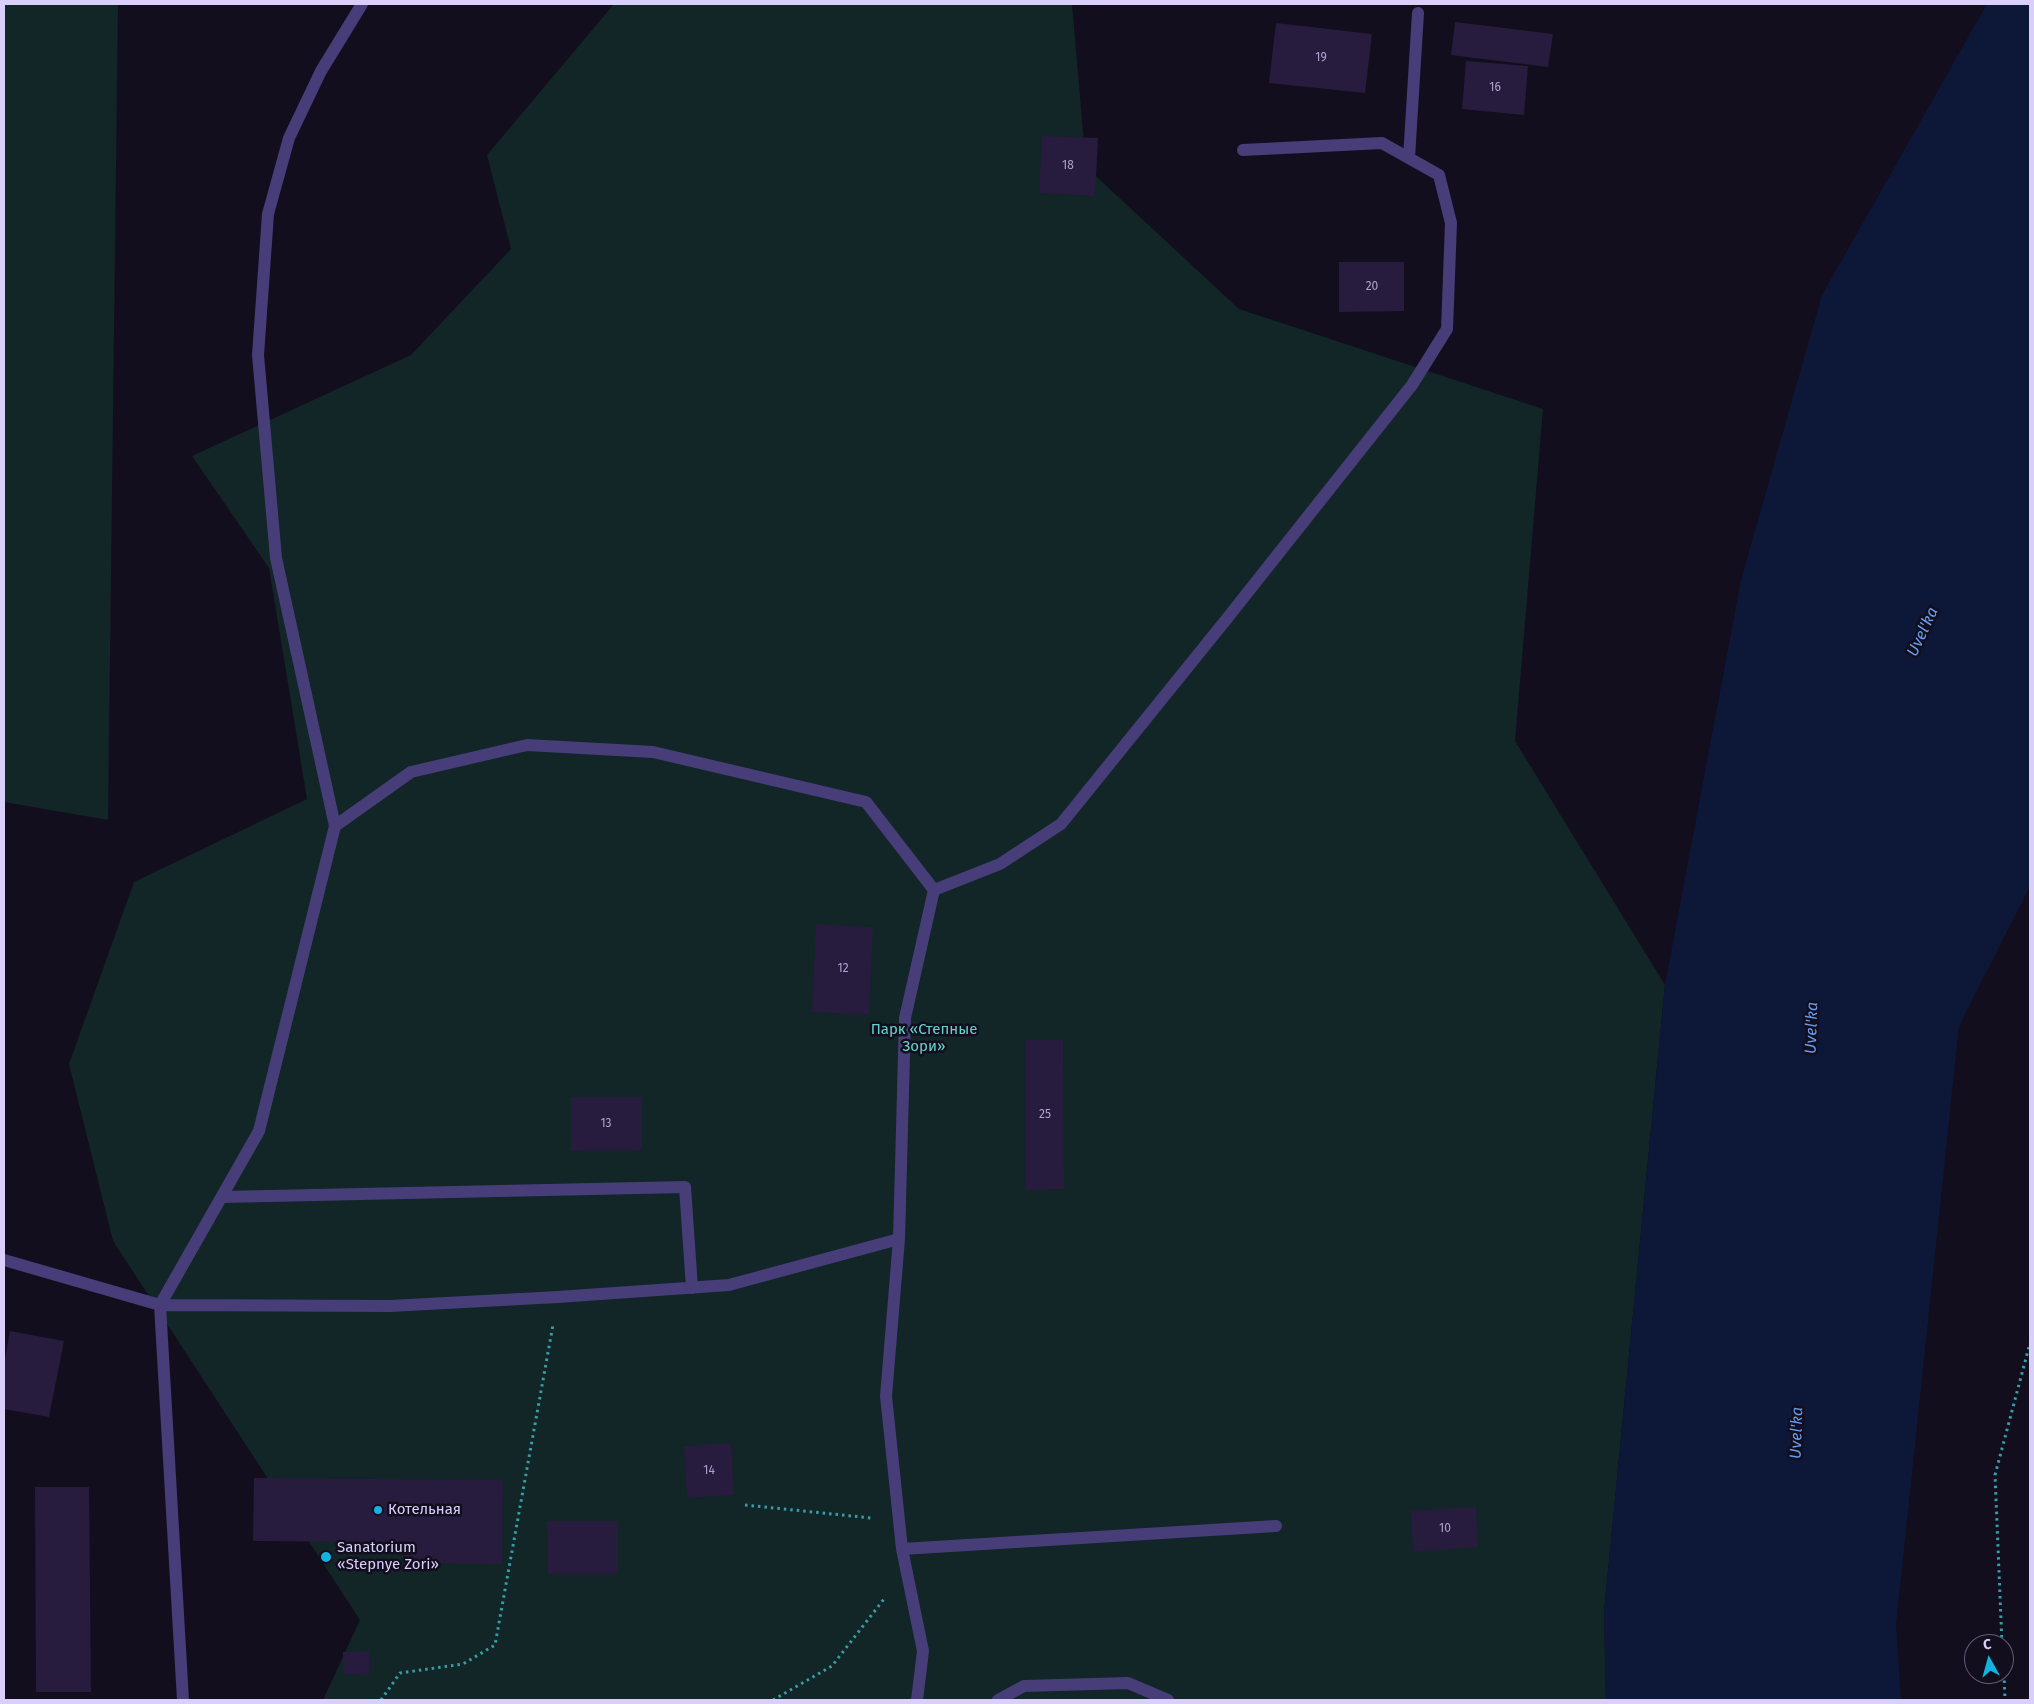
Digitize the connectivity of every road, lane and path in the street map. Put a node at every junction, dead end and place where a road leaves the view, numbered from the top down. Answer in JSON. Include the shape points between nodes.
{"nodes":[{"id":1,"x":362,"y":4,"type":"edge"},
{"id":2,"x":1418,"y":14,"type":"dead end"},
{"id":3,"x":1243,"y":150,"type":"dead end"},
{"id":4,"x":1409,"y":158,"type":"junction"},
{"id":5,"x":335,"y":826,"type":"junction"},
{"id":6,"x":934,"y":890,"type":"junction"},
{"id":7,"x":222,"y":1197,"type":"junction"},
{"id":8,"x":899,"y":1239,"type":"junction"},
{"id":9,"x":4,"y":1260,"type":"edge"},
{"id":10,"x":692,"y":1288,"type":"junction"},
{"id":11,"x":558,"y":1297,"type":"junction"},
{"id":12,"x":160,"y":1305,"type":"junction"},
{"id":13,"x":2030,"y":1343,"type":"edge"},
{"id":14,"x":745,"y":1505,"type":"dead end"},
{"id":15,"x":899,"y":1521,"type":"junction"},
{"id":16,"x":1276,"y":1526,"type":"dead end"},
{"id":17,"x":902,"y":1549,"type":"junction"},
{"id":18,"x":906,"y":1570,"type":"junction"},
{"id":19,"x":2002,"y":1634,"type":"edge"},
{"id":20,"x":2004,"y":1684,"type":"edge"},
{"id":21,"x":183,"y":1700,"type":"edge"},
{"id":22,"x":381,"y":1700,"type":"edge"},
{"id":23,"x":773,"y":1700,"type":"edge"},
{"id":24,"x":917,"y":1700,"type":"edge"},
{"id":25,"x":998,"y":1700,"type":"edge"},
{"id":26,"x":1168,"y":1700,"type":"edge"},
{"id":27,"x":2005,"y":1700,"type":"edge"}],
"edges":[{"from":1,"to":5,"type":"lane","via":[[322,71],[289,138],[268,214],[258,355],[276,558]]},
{"from":2,"to":4,"type":"lane"},
{"from":3,"to":4,"type":"lane","via":[[1382,143]]},
{"from":4,"to":6,"type":"lane","via":[[1439,175],[1451,223],[1446,329],[1412,384],[1061,824],[1000,864]]},
{"from":5,"to":6,"type":"lane","via":[[412,772],[527,745],[653,752],[866,802]]},
{"from":5,"to":7,"type":"lane","via":[[259,1131]]},
{"from":6,"to":8,"type":"lane","via":[[905,1018]]},
{"from":7,"to":10,"type":"lane","via":[[685,1186]]},
{"from":7,"to":12,"type":"lane"},
{"from":8,"to":10,"type":"lane","via":[[728,1285]]},
{"from":8,"to":15,"type":"lane","via":[[886,1396]]},
{"from":9,"to":12,"type":"lane"},
{"from":10,"to":11,"type":"lane"},
{"from":11,"to":12,"type":"lane","via":[[390,1306]]},
{"from":11,"to":22,"type":"path","via":[[495,1645],[463,1664],[400,1673]]},
{"from":12,"to":21,"type":"lane"},
{"from":13,"to":19,"type":"path","via":[[1995,1475]]},
{"from":14,"to":15,"type":"path"},
{"from":15,"to":17,"type":"lane"},
{"from":16,"to":17,"type":"lane"},
{"from":17,"to":18,"type":"lane"},
{"from":18,"to":23,"type":"path","via":[[832,1666]]},
{"from":18,"to":24,"type":"lane","via":[[923,1651]]},
{"from":20,"to":27,"type":"path"},
{"from":25,"to":26,"type":"lane","via":[[1024,1686],[1128,1683]]}]}
